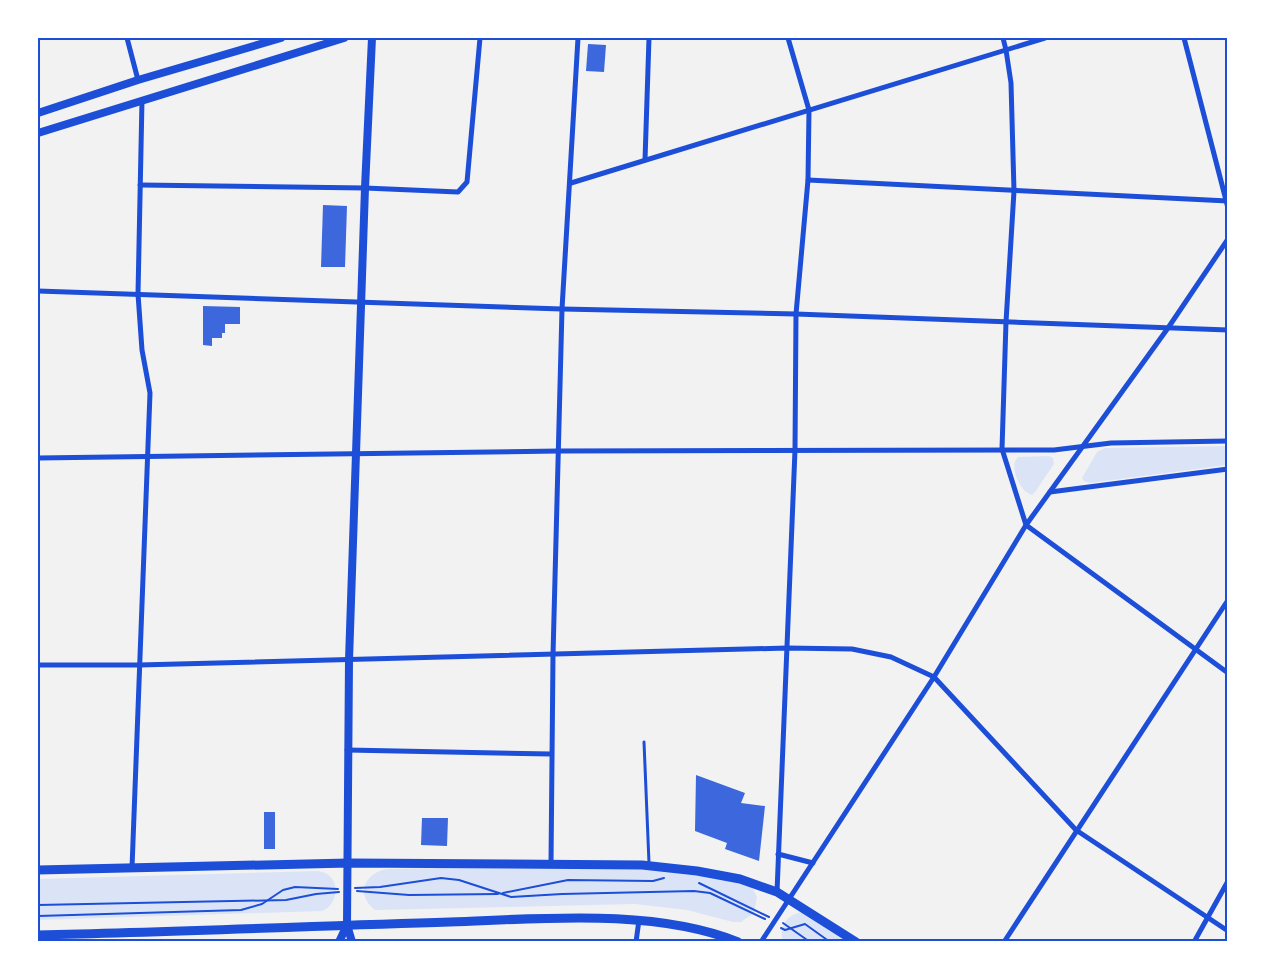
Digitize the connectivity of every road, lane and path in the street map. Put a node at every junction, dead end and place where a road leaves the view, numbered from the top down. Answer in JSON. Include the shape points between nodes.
{"nodes":[{"id":1,"x":127,"y":38,"type":"edge"},
{"id":2,"x":281,"y":38,"type":"edge"},
{"id":3,"x":344,"y":38,"type":"edge"},
{"id":4,"x":372,"y":38,"type":"edge"},
{"id":5,"x":480,"y":38,"type":"edge"},
{"id":6,"x":578,"y":38,"type":"edge"},
{"id":7,"x":649,"y":38,"type":"edge"},
{"id":8,"x":788,"y":38,"type":"edge"},
{"id":9,"x":1003,"y":38,"type":"edge"},
{"id":10,"x":1045,"y":38,"type":"edge"},
{"id":11,"x":1184,"y":38,"type":"edge"},
{"id":12,"x":1006,"y":50,"type":"junction"},
{"id":13,"x":138,"y":80,"type":"junction"},
{"id":14,"x":142,"y":100,"type":"junction"},
{"id":15,"x":809,"y":110,"type":"junction"},
{"id":16,"x":38,"y":113,"type":"edge"},
{"id":17,"x":38,"y":133,"type":"edge"},
{"id":18,"x":645,"y":160,"type":"junction"},
{"id":19,"x":808,"y":180,"type":"junction"},
{"id":20,"x":571,"y":183,"type":"junction"},
{"id":21,"x":140,"y":185,"type":"junction"},
{"id":22,"x":364,"y":188,"type":"junction"},
{"id":23,"x":1014,"y":191,"type":"junction"},
{"id":24,"x":1226,"y":200,"type":"edge"},
{"id":25,"x":1227,"y":208,"type":"edge"},
{"id":26,"x":1227,"y":239,"type":"edge"},
{"id":27,"x":38,"y":291,"type":"edge"},
{"id":28,"x":138,"y":294,"type":"junction"},
{"id":29,"x":361,"y":302,"type":"junction"},
{"id":30,"x":562,"y":309,"type":"junction"},
{"id":31,"x":796,"y":314,"type":"junction"},
{"id":32,"x":1006,"y":322,"type":"junction"},
{"id":33,"x":1168,"y":328,"type":"junction"},
{"id":34,"x":1227,"y":330,"type":"edge"},
{"id":35,"x":1227,"y":441,"type":"edge"},
{"id":36,"x":1081,"y":447,"type":"junction"},
{"id":37,"x":1002,"y":449,"type":"junction"},
{"id":38,"x":795,"y":450,"type":"junction"},
{"id":39,"x":559,"y":451,"type":"junction"},
{"id":40,"x":356,"y":454,"type":"junction"},
{"id":41,"x":149,"y":457,"type":"junction"},
{"id":42,"x":38,"y":458,"type":"edge"},
{"id":43,"x":1227,"y":469,"type":"edge"},
{"id":44,"x":1050,"y":492,"type":"junction"},
{"id":45,"x":1026,"y":525,"type":"junction"},
{"id":46,"x":1227,"y":600,"type":"edge"},
{"id":47,"x":787,"y":648,"type":"junction"},
{"id":48,"x":1194,"y":650,"type":"junction"},
{"id":49,"x":553,"y":655,"type":"junction"},
{"id":50,"x":349,"y":660,"type":"junction"},
{"id":51,"x":38,"y":665,"type":"edge"},
{"id":52,"x":139,"y":665,"type":"junction"},
{"id":53,"x":1227,"y":673,"type":"edge"},
{"id":54,"x":934,"y":677,"type":"junction"},
{"id":55,"x":644,"y":742,"type":"dead end"},
{"id":56,"x":347,"y":750,"type":"junction"},
{"id":57,"x":551,"y":754,"type":"junction"},
{"id":58,"x":1076,"y":830,"type":"junction"},
{"id":59,"x":778,"y":854,"type":"junction"},
{"id":60,"x":349,"y":863,"type":"junction"},
{"id":61,"x":813,"y":863,"type":"junction"},
{"id":62,"x":551,"y":864,"type":"junction"},
{"id":63,"x":648,"y":866,"type":"junction"},
{"id":64,"x":132,"y":868,"type":"junction"},
{"id":65,"x":38,"y":870,"type":"edge"},
{"id":66,"x":667,"y":878,"type":"dead end"},
{"id":67,"x":692,"y":880,"type":"dead end"},
{"id":68,"x":1227,"y":881,"type":"edge"},
{"id":69,"x":348,"y":890,"type":"junction"},
{"id":70,"x":777,"y":892,"type":"junction"},
{"id":71,"x":501,"y":893,"type":"junction"},
{"id":72,"x":789,"y":899,"type":"junction"},
{"id":73,"x":268,"y":900,"type":"junction"},
{"id":74,"x":38,"y":905,"type":"edge"},
{"id":75,"x":38,"y":916,"type":"edge"},
{"id":76,"x":1207,"y":917,"type":"junction"},
{"id":77,"x":639,"y":920,"type":"junction"},
{"id":78,"x":774,"y":922,"type":"junction"},
{"id":79,"x":347,"y":925,"type":"junction"},
{"id":80,"x":791,"y":928,"type":"junction"},
{"id":81,"x":1227,"y":931,"type":"edge"},
{"id":82,"x":38,"y":935,"type":"edge"},
{"id":83,"x":131,"y":937,"type":"edge"},
{"id":84,"x":339,"y":942,"type":"edge"},
{"id":85,"x":352,"y":942,"type":"edge"},
{"id":86,"x":636,"y":942,"type":"edge"},
{"id":87,"x":738,"y":942,"type":"edge"},
{"id":88,"x":761,"y":942,"type":"edge"},
{"id":89,"x":810,"y":942,"type":"edge"},
{"id":90,"x":830,"y":942,"type":"edge"},
{"id":91,"x":856,"y":942,"type":"edge"},
{"id":92,"x":1004,"y":942,"type":"edge"},
{"id":93,"x":1194,"y":942,"type":"edge"}],
"edges":[{"from":1,"to":13,"type":"street"},
{"from":2,"to":13,"type":"main road"},
{"from":3,"to":14,"type":"main road"},
{"from":4,"to":22,"type":"main road"},
{"from":5,"to":22,"type":"street","via":[[464,188],[458,192]]},
{"from":6,"to":20,"type":"street"},
{"from":7,"to":18,"type":"street"},
{"from":8,"to":15,"type":"street"},
{"from":9,"to":12,"type":"street"},
{"from":10,"to":12,"type":"street"},
{"from":11,"to":24,"type":"street"},
{"from":12,"to":15,"type":"street"},
{"from":12,"to":23,"type":"street","via":[[1011,83]]},
{"from":13,"to":16,"type":"main road"},
{"from":14,"to":17,"type":"main road"},
{"from":14,"to":21,"type":"street"},
{"from":15,"to":18,"type":"street"},
{"from":15,"to":19,"type":"street"},
{"from":18,"to":20,"type":"street"},
{"from":19,"to":23,"type":"street"},
{"from":19,"to":31,"type":"street"},
{"from":20,"to":30,"type":"street"},
{"from":21,"to":22,"type":"street"},
{"from":21,"to":28,"type":"street"},
{"from":22,"to":29,"type":"main road"},
{"from":23,"to":24,"type":"street"},
{"from":23,"to":32,"type":"street"},
{"from":24,"to":25,"type":"street"},
{"from":26,"to":33,"type":"street"},
{"from":27,"to":28,"type":"street"},
{"from":28,"to":29,"type":"street"},
{"from":28,"to":41,"type":"street","via":[[150,393]]},
{"from":29,"to":30,"type":"street"},
{"from":29,"to":40,"type":"main road"},
{"from":30,"to":31,"type":"street"},
{"from":30,"to":39,"type":"street"},
{"from":31,"to":32,"type":"street"},
{"from":31,"to":38,"type":"street"},
{"from":32,"to":33,"type":"street"},
{"from":32,"to":37,"type":"street"},
{"from":33,"to":34,"type":"street"},
{"from":33,"to":36,"type":"street"},
{"from":35,"to":36,"type":"street"},
{"from":36,"to":37,"type":"street"},
{"from":36,"to":44,"type":"street"},
{"from":37,"to":38,"type":"street"},
{"from":37,"to":45,"type":"street"},
{"from":38,"to":39,"type":"street"},
{"from":38,"to":47,"type":"street"},
{"from":39,"to":40,"type":"street"},
{"from":39,"to":49,"type":"street"},
{"from":40,"to":41,"type":"street"},
{"from":40,"to":50,"type":"main road"},
{"from":41,"to":42,"type":"street"},
{"from":41,"to":52,"type":"street"},
{"from":43,"to":44,"type":"street"},
{"from":44,"to":45,"type":"street"},
{"from":45,"to":48,"type":"street"},
{"from":45,"to":54,"type":"street"},
{"from":46,"to":48,"type":"street"},
{"from":47,"to":49,"type":"street"},
{"from":47,"to":54,"type":"street","via":[[852,649],[891,657]]},
{"from":47,"to":59,"type":"street"},
{"from":48,"to":53,"type":"street"},
{"from":48,"to":58,"type":"street"},
{"from":49,"to":50,"type":"street"},
{"from":49,"to":57,"type":"street"},
{"from":50,"to":52,"type":"street"},
{"from":50,"to":56,"type":"main road"},
{"from":51,"to":52,"type":"street"},
{"from":52,"to":64,"type":"street"},
{"from":54,"to":58,"type":"street"},
{"from":54,"to":61,"type":"street"},
{"from":55,"to":63,"type":"lane"},
{"from":56,"to":57,"type":"street"},
{"from":56,"to":60,"type":"main road"},
{"from":57,"to":62,"type":"street"},
{"from":58,"to":76,"type":"street"},
{"from":58,"to":92,"type":"street"},
{"from":59,"to":61,"type":"street"},
{"from":59,"to":70,"type":"street"},
{"from":60,"to":62,"type":"main road"},
{"from":60,"to":64,"type":"main road"},
{"from":60,"to":69,"type":"main road"},
{"from":61,"to":72,"type":"street"},
{"from":62,"to":63,"type":"main road"},
{"from":63,"to":70,"type":"main road","via":[[740,879]]},
{"from":64,"to":65,"type":"main road"},
{"from":66,"to":71,"type":"path","via":[[568,880]]},
{"from":67,"to":78,"type":"path","via":[[724,893]]},
{"from":68,"to":76,"type":"street"},
{"from":69,"to":71,"type":"path","via":[[409,895]]},
{"from":69,"to":71,"type":"path","via":[[441,878]]},
{"from":69,"to":73,"type":"path"},
{"from":69,"to":73,"type":"path","via":[[295,887]]},
{"from":69,"to":79,"type":"main road"},
{"from":70,"to":72,"type":"main road"},
{"from":71,"to":78,"type":"path","via":[[520,898],[643,891],[710,892]]},
{"from":72,"to":78,"type":"street"},
{"from":72,"to":91,"type":"main road"},
{"from":73,"to":74,"type":"path"},
{"from":73,"to":75,"type":"path","via":[[242,910]]},
{"from":76,"to":81,"type":"street"},
{"from":76,"to":93,"type":"street"},
{"from":77,"to":79,"type":"main road"},
{"from":77,"to":86,"type":"street"},
{"from":77,"to":87,"type":"main road","via":[[681,925]]},
{"from":78,"to":80,"type":"path","via":[[785,930]]},
{"from":78,"to":88,"type":"street"},
{"from":79,"to":83,"type":"main road"},
{"from":79,"to":84,"type":"main road"},
{"from":79,"to":85,"type":"main road"},
{"from":80,"to":89,"type":"path"},
{"from":80,"to":90,"type":"path","via":[[805,924]]},
{"from":82,"to":83,"type":"main road"}]}
